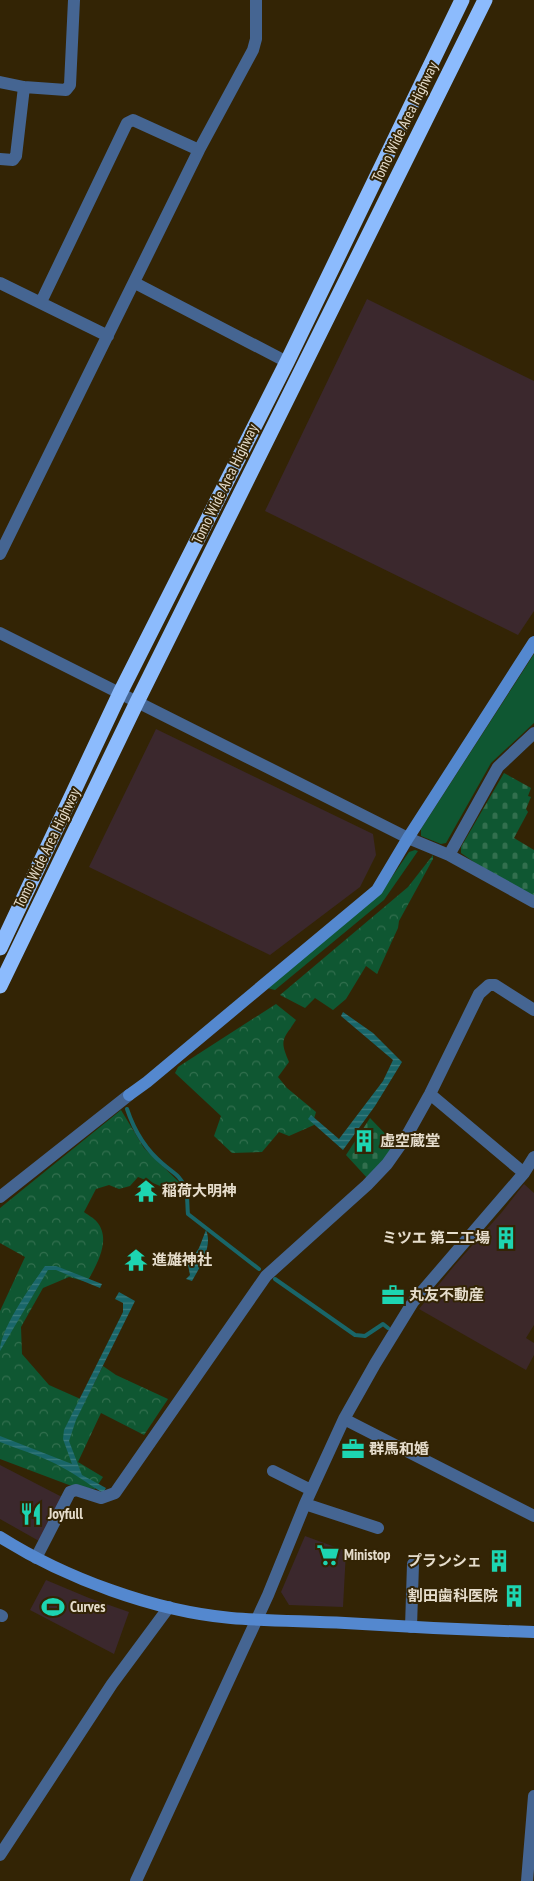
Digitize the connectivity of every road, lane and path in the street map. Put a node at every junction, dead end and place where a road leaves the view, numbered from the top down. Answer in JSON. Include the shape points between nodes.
{"nodes":[{"id":1,"x":74,"y":0,"type":"edge"},
{"id":2,"x":256,"y":0,"type":"edge"},
{"id":3,"x":462,"y":0,"type":"edge"},
{"id":4,"x":485,"y":0,"type":"edge"},
{"id":5,"x":0,"y":82,"type":"edge"},
{"id":6,"x":24,"y":87,"type":"junction"},
{"id":7,"x":199,"y":150,"type":"junction"},
{"id":8,"x":0,"y":159,"type":"edge"},
{"id":9,"x":0,"y":283,"type":"edge"},
{"id":10,"x":135,"y":283,"type":"junction"},
{"id":11,"x":41,"y":302,"type":"junction"},
{"id":12,"x":108,"y":336,"type":"junction"},
{"id":13,"x":287,"y":362,"type":"junction"},
{"id":14,"x":0,"y":554,"type":"edge"},
{"id":15,"x":0,"y":633,"type":"edge"},
{"id":16,"x":534,"y":642,"type":"edge"},
{"id":17,"x":120,"y":693,"type":"junction"},
{"id":18,"x":137,"y":702,"type":"junction"},
{"id":19,"x":534,"y":733,"type":"edge"},
{"id":20,"x":408,"y":838,"type":"junction"},
{"id":21,"x":449,"y":855,"type":"junction"},
{"id":22,"x":534,"y":902,"type":"edge"},
{"id":23,"x":0,"y":948,"type":"edge"},
{"id":24,"x":0,"y":986,"type":"edge"},
{"id":25,"x":534,"y":1010,"type":"edge"},
{"id":26,"x":430,"y":1094,"type":"junction"},
{"id":27,"x":534,"y":1157,"type":"edge"},
{"id":28,"x":524,"y":1173,"type":"junction"},
{"id":29,"x":0,"y":1197,"type":"edge"},
{"id":30,"x":344,"y":1419,"type":"junction"},
{"id":31,"x":273,"y":1471,"type":"dead end"},
{"id":32,"x":311,"y":1490,"type":"junction"},
{"id":33,"x":305,"y":1504,"type":"junction"},
{"id":34,"x":534,"y":1516,"type":"edge"},
{"id":35,"x":378,"y":1528,"type":"dead end"},
{"id":36,"x":0,"y":1537,"type":"edge"},
{"id":37,"x":36,"y":1558,"type":"junction"},
{"id":38,"x":414,"y":1564,"type":"dead end"},
{"id":39,"x":170,"y":1607,"type":"junction"},
{"id":40,"x":257,"y":1618,"type":"junction"},
{"id":41,"x":411,"y":1627,"type":"junction"},
{"id":42,"x":534,"y":1632,"type":"edge"},
{"id":43,"x":534,"y":1796,"type":"edge"},
{"id":44,"x":0,"y":1855,"type":"edge"},
{"id":45,"x":136,"y":1881,"type":"edge"},
{"id":46,"x":527,"y":1881,"type":"edge"}],
"edges":[{"from":1,"to":6,"type":"street","via":[[70,85],[66,90]]},
{"from":2,"to":7,"type":"street","via":[[253,50]]},
{"from":3,"to":13,"type":"highway","name":"Tomo Wide Area Highway"},
{"from":4,"to":18,"type":"highway","name":"Tomo Wide Area Highway"},
{"from":5,"to":6,"type":"street"},
{"from":6,"to":8,"type":"street","via":[[16,156],[13,160]]},
{"from":7,"to":10,"type":"street"},
{"from":7,"to":11,"type":"street","via":[[133,120],[126,123]]},
{"from":9,"to":11,"type":"street"},
{"from":10,"to":12,"type":"street"},
{"from":10,"to":13,"type":"street"},
{"from":11,"to":12,"type":"street"},
{"from":12,"to":14,"type":"street"},
{"from":13,"to":17,"type":"highway","name":"Tomo Wide Area Highway"},
{"from":15,"to":17,"type":"street"},
{"from":16,"to":20,"type":"street"},
{"from":17,"to":18,"type":"street"},
{"from":17,"to":23,"type":"highway","name":"Tomo Wide Area Highway"},
{"from":18,"to":20,"type":"street"},
{"from":18,"to":24,"type":"highway","name":"Tomo Wide Area Highway"},
{"from":19,"to":21,"type":"street","via":[[498,767]]},
{"from":20,"to":21,"type":"street"},
{"from":20,"to":29,"type":"street","via":[[377,890],[147,1082]]},
{"from":21,"to":22,"type":"street"},
{"from":25,"to":26,"type":"street","via":[[495,985],[484,989]]},
{"from":26,"to":28,"type":"street"},
{"from":26,"to":37,"type":"street","via":[[387,1164],[261,1283],[115,1493],[101,1498],[76,1490],[70,1492]]},
{"from":27,"to":28,"type":"street"},
{"from":28,"to":30,"type":"street","via":[[413,1302]]},
{"from":30,"to":32,"type":"street"},
{"from":30,"to":34,"type":"street"},
{"from":31,"to":32,"type":"street"},
{"from":32,"to":33,"type":"street"},
{"from":33,"to":35,"type":"street"},
{"from":33,"to":40,"type":"street"},
{"from":36,"to":37,"type":"street"},
{"from":37,"to":39,"type":"street","via":[[117,1592]]},
{"from":38,"to":41,"type":"street"},
{"from":39,"to":40,"type":"street","via":[[230,1618]]},
{"from":39,"to":44,"type":"street","via":[[112,1684]]},
{"from":40,"to":41,"type":"street"},
{"from":40,"to":45,"type":"street"},
{"from":41,"to":42,"type":"street"},
{"from":43,"to":46,"type":"street"}]}
